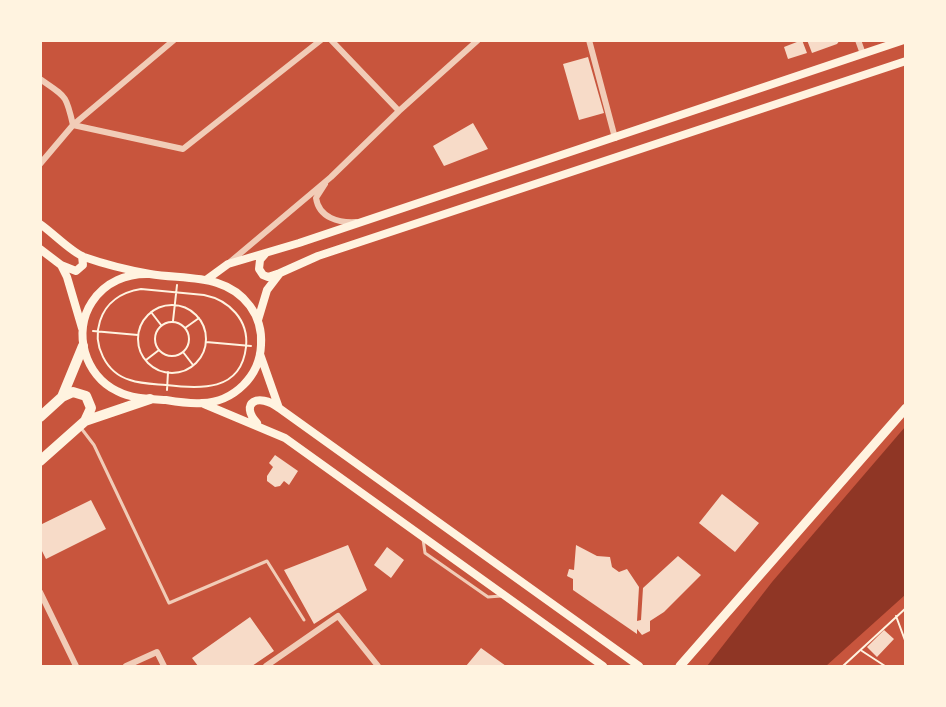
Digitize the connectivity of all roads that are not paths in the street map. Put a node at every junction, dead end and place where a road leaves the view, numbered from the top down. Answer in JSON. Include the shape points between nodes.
{"nodes":[{"id":1,"x":174,"y":40,"type":"edge"},
{"id":2,"x":321,"y":40,"type":"edge"},
{"id":3,"x":331,"y":40,"type":"edge"},
{"id":4,"x":478,"y":40,"type":"edge"},
{"id":5,"x":589,"y":40,"type":"edge"},
{"id":6,"x":858,"y":40,"type":"edge"},
{"id":7,"x":904,"y":40,"type":"edge"},
{"id":8,"x":863,"y":54,"type":"junction"},
{"id":9,"x":906,"y":61,"type":"edge"},
{"id":10,"x":40,"y":79,"type":"edge"},
{"id":11,"x":399,"y":111,"type":"junction"},
{"id":12,"x":73,"y":125,"type":"junction"},
{"id":13,"x":615,"y":138,"type":"junction"},
{"id":14,"x":40,"y":164,"type":"edge"},
{"id":15,"x":331,"y":177,"type":"junction"},
{"id":16,"x":362,"y":222,"type":"junction"},
{"id":17,"x":40,"y":224,"type":"edge"},
{"id":18,"x":40,"y":249,"type":"edge"},
{"id":19,"x":266,"y":253,"type":"junction"},
{"id":20,"x":82,"y":256,"type":"junction"},
{"id":21,"x":228,"y":264,"type":"junction"},
{"id":22,"x":61,"y":265,"type":"junction"},
{"id":23,"x":280,"y":273,"type":"junction"},
{"id":24,"x":150,"y":274,"type":"junction"},
{"id":25,"x":206,"y":280,"type":"junction"},
{"id":26,"x":258,"y":320,"type":"junction"},
{"id":27,"x":82,"y":330,"type":"junction"},
{"id":28,"x":83,"y":346,"type":"junction"},
{"id":29,"x":261,"y":351,"type":"junction"},
{"id":30,"x":62,"y":397,"type":"junction"},
{"id":31,"x":150,"y":399,"type":"junction"},
{"id":32,"x":204,"y":404,"type":"junction"},
{"id":33,"x":279,"y":408,"type":"junction"},
{"id":34,"x":906,"y":408,"type":"edge"},
{"id":35,"x":40,"y":417,"type":"edge"},
{"id":36,"x":82,"y":424,"type":"junction"},
{"id":37,"x":260,"y":427,"type":"junction"},
{"id":38,"x":40,"y":460,"type":"edge"},
{"id":39,"x":40,"y":592,"type":"edge"},
{"id":40,"x":304,"y":620,"type":"dead end"},
{"id":41,"x":278,"y":658,"type":"junction"},
{"id":42,"x":76,"y":666,"type":"edge"},
{"id":43,"x":126,"y":666,"type":"edge"},
{"id":44,"x":164,"y":666,"type":"edge"},
{"id":45,"x":266,"y":666,"type":"edge"},
{"id":46,"x":282,"y":666,"type":"edge"},
{"id":47,"x":378,"y":666,"type":"edge"},
{"id":48,"x":603,"y":666,"type":"edge"},
{"id":49,"x":639,"y":666,"type":"edge"},
{"id":50,"x":680,"y":666,"type":"edge"}],
"edges":[{"from":1,"to":12,"type":"street"},
{"from":2,"to":12,"type":"street","via":[[183,149]]},
{"from":3,"to":11,"type":"street"},
{"from":4,"to":11,"type":"street"},
{"from":5,"to":13,"type":"street"},
{"from":6,"to":8,"type":"street"},
{"from":7,"to":8,"type":"main road"},
{"from":8,"to":13,"type":"main road"},
{"from":9,"to":23,"type":"main road","via":[[318,256]]},
{"from":10,"to":12,"type":"street","via":[[64,96]]},
{"from":11,"to":15,"type":"street"},
{"from":12,"to":14,"type":"street"},
{"from":13,"to":16,"type":"main road"},
{"from":15,"to":16,"type":"street","via":[[316,198],[319,208],[340,221]]},
{"from":15,"to":21,"type":"street"},
{"from":16,"to":19,"type":"main road"},
{"from":17,"to":20,"type":"main road"},
{"from":18,"to":22,"type":"main road"},
{"from":19,"to":21,"type":"main road"},
{"from":19,"to":23,"type":"main road","via":[[260,260],[263,275]]},
{"from":20,"to":22,"type":"main road","via":[[82,265],[76,271]]},
{"from":20,"to":24,"type":"main road"},
{"from":21,"to":25,"type":"main road"},
{"from":22,"to":27,"type":"main road"},
{"from":23,"to":26,"type":"main road","via":[[267,290]]},
{"from":24,"to":25,"type":"main road"},
{"from":24,"to":27,"type":"main road","via":[[128,276],[108,285],[90,305]]},
{"from":25,"to":26,"type":"main road","via":[[237,292]]},
{"from":26,"to":29,"type":"main road"},
{"from":27,"to":28,"type":"main road"},
{"from":28,"to":30,"type":"highway"},
{"from":28,"to":31,"type":"main road","via":[[91,368],[106,385],[126,395]]},
{"from":29,"to":32,"type":"main road","via":[[252,375],[236,392]]},
{"from":29,"to":33,"type":"main road"},
{"from":30,"to":35,"type":"highway"},
{"from":30,"to":36,"type":"highway","via":[[73,392],[86,396],[91,408]]},
{"from":31,"to":32,"type":"main road"},
{"from":31,"to":36,"type":"highway"},
{"from":32,"to":37,"type":"main road"},
{"from":33,"to":37,"type":"main road","via":[[263,399],[256,400],[251,417]]},
{"from":33,"to":49,"type":"main road"},
{"from":34,"to":50,"type":"main road"},
{"from":36,"to":38,"type":"highway"},
{"from":36,"to":40,"type":"lane","via":[[170,603],[267,561]]},
{"from":37,"to":48,"type":"main road","via":[[285,438]]},
{"from":39,"to":42,"type":"street"},
{"from":41,"to":45,"type":"street"},
{"from":41,"to":46,"type":"street"},
{"from":41,"to":47,"type":"street","via":[[338,616]]},
{"from":43,"to":44,"type":"street","via":[[157,652]]}]}
